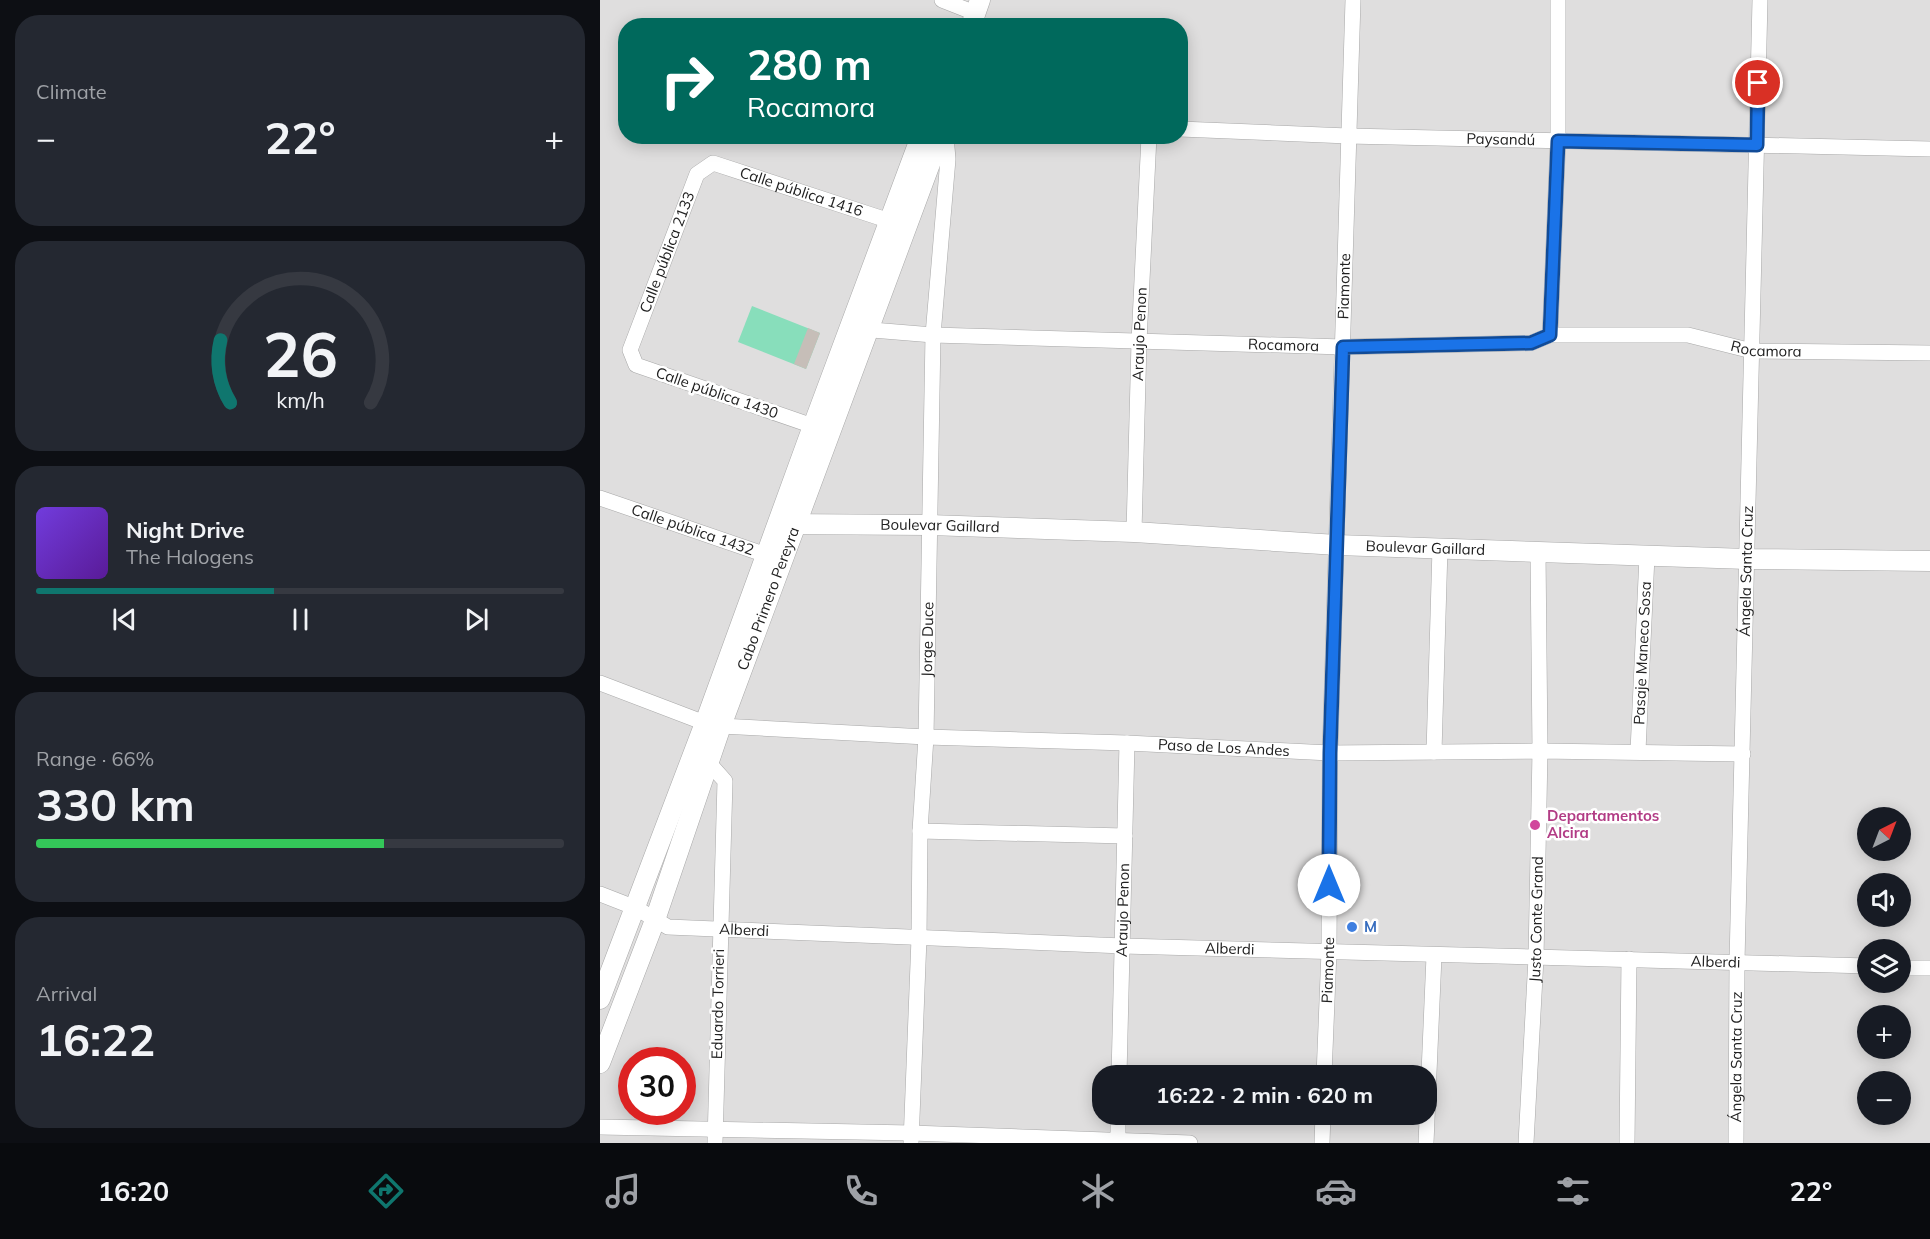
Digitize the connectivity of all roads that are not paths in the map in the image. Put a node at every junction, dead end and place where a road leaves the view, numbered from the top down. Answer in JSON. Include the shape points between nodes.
{"nodes":[{"id":1,"x":942,"y":0,"type":"edge"},
{"id":2,"x":1353,"y":0,"type":"edge"},
{"id":3,"x":1558,"y":0,"type":"edge"},
{"id":4,"x":1760,"y":0,"type":"edge"},
{"id":5,"x":975,"y":13,"type":"edge"},
{"id":6,"x":1188,"y":129,"type":"edge"},
{"id":7,"x":1348,"y":136,"type":"junction"},
{"id":8,"x":1558,"y":141,"type":"junction"},
{"id":9,"x":919,"y":144,"type":"edge"},
{"id":10,"x":936,"y":144,"type":"edge"},
{"id":11,"x":947,"y":144,"type":"edge"},
{"id":12,"x":1149,"y":144,"type":"edge"},
{"id":13,"x":1757,"y":145,"type":"junction"},
{"id":14,"x":1930,"y":149,"type":"edge"},
{"id":15,"x":713,"y":163,"type":"joint"},
{"id":16,"x":890,"y":221,"type":"junction"},
{"id":17,"x":858,"y":329,"type":"junction"},
{"id":18,"x":933,"y":335,"type":"junction"},
{"id":19,"x":1550,"y":335,"type":"junction"},
{"id":20,"x":1139,"y":342,"type":"junction"},
{"id":21,"x":1343,"y":347,"type":"junction"},
{"id":22,"x":630,"y":350,"type":"joint"},
{"id":23,"x":1752,"y":351,"type":"junction"},
{"id":24,"x":1930,"y":353,"type":"edge"},
{"id":25,"x":813,"y":426,"type":"junction"},
{"id":26,"x":600,"y":498,"type":"edge"},
{"id":27,"x":788,"y":524,"type":"junction"},
{"id":28,"x":929,"y":525,"type":"junction"},
{"id":29,"x":1134,"y":532,"type":"junction"},
{"id":30,"x":1337,"y":545,"type":"junction"},
{"id":31,"x":1440,"y":548,"type":"junction"},
{"id":32,"x":1538,"y":552,"type":"junction"},
{"id":33,"x":1647,"y":556,"type":"junction"},
{"id":34,"x":775,"y":558,"type":"junction"},
{"id":35,"x":1747,"y":559,"type":"junction"},
{"id":36,"x":1930,"y":561,"type":"edge"},
{"id":37,"x":600,"y":683,"type":"edge"},
{"id":38,"x":713,"y":725,"type":"junction"},
{"id":39,"x":926,"y":737,"type":"junction"},
{"id":40,"x":1127,"y":743,"type":"junction"},
{"id":41,"x":1540,"y":751,"type":"junction"},
{"id":42,"x":1638,"y":751,"type":"junction"},
{"id":43,"x":1434,"y":752,"type":"junction"},
{"id":44,"x":1330,"y":753,"type":"junction"},
{"id":45,"x":1743,"y":754,"type":"junction"},
{"id":46,"x":709,"y":763,"type":"junction"},
{"id":47,"x":920,"y":831,"type":"junction"},
{"id":48,"x":1125,"y":836,"type":"junction"},
{"id":49,"x":600,"y":894,"type":"edge"},
{"id":50,"x":636,"y":908,"type":"junction"},
{"id":51,"x":655,"y":920,"type":"junction"},
{"id":52,"x":720,"y":930,"type":"junction"},
{"id":53,"x":919,"y":938,"type":"junction"},
{"id":54,"x":1123,"y":946,"type":"junction"},
{"id":55,"x":1329,"y":951,"type":"junction"},
{"id":56,"x":1434,"y":956,"type":"junction"},
{"id":57,"x":1536,"y":958,"type":"junction"},
{"id":58,"x":1629,"y":959,"type":"junction"},
{"id":59,"x":1737,"y":962,"type":"junction"},
{"id":60,"x":1857,"y":966,"type":"edge"},
{"id":61,"x":1911,"y":968,"type":"edge"},
{"id":62,"x":1930,"y":968,"type":"edge"},
{"id":63,"x":600,"y":999,"type":"edge"},
{"id":64,"x":600,"y":1063,"type":"edge"},
{"id":65,"x":1119,"y":1065,"type":"edge"},
{"id":66,"x":1324,"y":1065,"type":"edge"},
{"id":67,"x":1118,"y":1125,"type":"edge"},
{"id":68,"x":1323,"y":1125,"type":"edge"},
{"id":69,"x":600,"y":1127,"type":"edge"},
{"id":70,"x":715,"y":1136,"type":"edge"},
{"id":71,"x":911,"y":1138,"type":"edge"},
{"id":72,"x":1118,"y":1142,"type":"edge"},
{"id":73,"x":1190,"y":1143,"type":"edge"},
{"id":74,"x":1322,"y":1143,"type":"edge"},
{"id":75,"x":1426,"y":1143,"type":"edge"},
{"id":76,"x":1526,"y":1143,"type":"edge"},
{"id":77,"x":1627,"y":1143,"type":"edge"},
{"id":78,"x":1736,"y":1143,"type":"edge"}],
"edges":[{"from":1,"to":5,"type":"street"},
{"from":2,"to":7,"type":"street","name":"Piamonte"},
{"from":3,"to":8,"type":"street"},
{"from":4,"to":13,"type":"street","name":"Ángela Santa Cruz"},
{"from":6,"to":7,"type":"street","name":"Paysandú"},
{"from":7,"to":8,"type":"street","name":"Paysandú"},
{"from":7,"to":21,"type":"street","name":"Piamonte"},
{"from":8,"to":13,"type":"street","name":"Paysandú"},
{"from":8,"to":19,"type":"street"},
{"from":9,"to":16,"type":"street","name":"Cabo Primero Pereyra"},
{"from":10,"to":17,"type":"street","name":"Cabo Primero Pereyra"},
{"from":11,"to":18,"type":"street","name":"Jorge Duce"},
{"from":12,"to":20,"type":"street","name":"Araujo Penon"},
{"from":13,"to":14,"type":"street","name":"Paysandú"},
{"from":13,"to":23,"type":"street","name":"Ángela Santa Cruz"},
{"from":15,"to":16,"type":"street","name":"Calle pública 1416"},
{"from":15,"to":22,"type":"street","name":"Calle pública 2133","via":[[698,174]]},
{"from":16,"to":17,"type":"street","name":"Cabo Primero Pereyra"},
{"from":17,"to":18,"type":"street","name":"Rocamora"},
{"from":17,"to":25,"type":"street","name":"Cabo Primero Pereyra"},
{"from":17,"to":27,"type":"street","name":"Cabo Primero Pereyra"},
{"from":18,"to":20,"type":"street","name":"Rocamora"},
{"from":18,"to":28,"type":"street","name":"Jorge Duce"},
{"from":19,"to":21,"type":"street","name":"Rocamora","via":[[1531,343]]},
{"from":19,"to":23,"type":"street","name":"Rocamora","via":[[1688,335]]},
{"from":20,"to":21,"type":"street","name":"Rocamora"},
{"from":20,"to":29,"type":"street","name":"Araujo Penon"},
{"from":21,"to":30,"type":"street","name":"Piamonte"},
{"from":22,"to":25,"type":"street","name":"Calle pública 1430","via":[[636,365]]},
{"from":23,"to":24,"type":"street","name":"Rocamora"},
{"from":23,"to":35,"type":"street","name":"Ángela Santa Cruz"},
{"from":25,"to":27,"type":"street","name":"Cabo Primero Pereyra"},
{"from":26,"to":34,"type":"street","name":"Calle pública 1432"},
{"from":27,"to":28,"type":"street","name":"Boulevar Gaillard"},
{"from":27,"to":34,"type":"street","name":"Cabo Primero Pereyra"},
{"from":28,"to":29,"type":"street","name":"Boulevar Gaillard"},
{"from":28,"to":39,"type":"street","name":"Jorge Duce"},
{"from":29,"to":30,"type":"street","name":"Boulevar Gaillard"},
{"from":30,"to":31,"type":"street","name":"Boulevar Gaillard"},
{"from":30,"to":44,"type":"street","name":"Piamonte"},
{"from":31,"to":32,"type":"street","name":"Boulevar Gaillard"},
{"from":31,"to":43,"type":"street"},
{"from":32,"to":33,"type":"street","name":"Boulevar Gaillard"},
{"from":32,"to":41,"type":"street","name":"Justo Conte Grand"},
{"from":33,"to":35,"type":"street","name":"Boulevar Gaillard"},
{"from":33,"to":42,"type":"street","name":"Pasaje Maneco Sosa"},
{"from":34,"to":38,"type":"street","name":"Cabo Primero Pereyra"},
{"from":35,"to":36,"type":"street","name":"Boulevar Gaillard"},
{"from":35,"to":45,"type":"street","name":"Ángela Santa Cruz"},
{"from":37,"to":38,"type":"street","name":"Paso de Los Andes"},
{"from":38,"to":39,"type":"street","name":"Paso de Los Andes"},
{"from":38,"to":46,"type":"street","name":"Cabo Primero Pereyra"},
{"from":38,"to":50,"type":"street","name":"Cabo Primero Pereyra"},
{"from":39,"to":40,"type":"street","name":"Paso de Los Andes"},
{"from":39,"to":47,"type":"street","name":"Jorge Duce"},
{"from":40,"to":44,"type":"street","name":"Paso de Los Andes"},
{"from":40,"to":48,"type":"street","name":"Araujo Penon"},
{"from":41,"to":42,"type":"street","name":"Paso de Los Andes"},
{"from":41,"to":43,"type":"street","name":"Paso de Los Andes"},
{"from":41,"to":57,"type":"street","name":"Justo Conte Grand"},
{"from":42,"to":45,"type":"street","name":"Paso de Los Andes"},
{"from":43,"to":44,"type":"street","name":"Paso de Los Andes"},
{"from":44,"to":55,"type":"street","name":"Piamonte"},
{"from":45,"to":59,"type":"street","name":"Ángela Santa Cruz"},
{"from":46,"to":51,"type":"street","name":"Cabo Primero Pereyra"},
{"from":46,"to":52,"type":"street","name":"Eduardo Torrieri","via":[[724,781]]},
{"from":47,"to":48,"type":"street"},
{"from":47,"to":53,"type":"street","name":"Jorge Duce"},
{"from":48,"to":54,"type":"street","name":"Araujo Penon"},
{"from":49,"to":50,"type":"street","name":"Alberdi"},
{"from":50,"to":51,"type":"street","name":"Alberdi"},
{"from":50,"to":63,"type":"street","name":"Cabo Primero Pereyra"},
{"from":51,"to":52,"type":"street","name":"Alberdi","via":[[668,927]]},
{"from":51,"to":64,"type":"street","name":"Cabo Primero Pereyra"},
{"from":52,"to":53,"type":"street","name":"Alberdi"},
{"from":52,"to":70,"type":"street","name":"Eduardo Torrieri"},
{"from":53,"to":54,"type":"street","name":"Alberdi"},
{"from":53,"to":71,"type":"street","name":"Jorge Duce"},
{"from":54,"to":55,"type":"street","name":"Alberdi"},
{"from":54,"to":65,"type":"street","name":"Araujo Penon"},
{"from":55,"to":56,"type":"street","name":"Alberdi"},
{"from":55,"to":66,"type":"street","name":"Piamonte"},
{"from":56,"to":57,"type":"street","name":"Alberdi"},
{"from":56,"to":75,"type":"street"},
{"from":57,"to":58,"type":"street","name":"Alberdi"},
{"from":57,"to":76,"type":"street","name":"Justo Conte Grand"},
{"from":58,"to":59,"type":"street","name":"Alberdi"},
{"from":58,"to":77,"type":"street"},
{"from":59,"to":60,"type":"street","name":"Alberdi"},
{"from":59,"to":78,"type":"street","name":"Ángela Santa Cruz"},
{"from":61,"to":62,"type":"street"},
{"from":67,"to":72,"type":"street"},
{"from":68,"to":74,"type":"street"},
{"from":69,"to":70,"type":"street"},
{"from":70,"to":71,"type":"street"},
{"from":71,"to":72,"type":"street"},
{"from":72,"to":73,"type":"street"}]}
